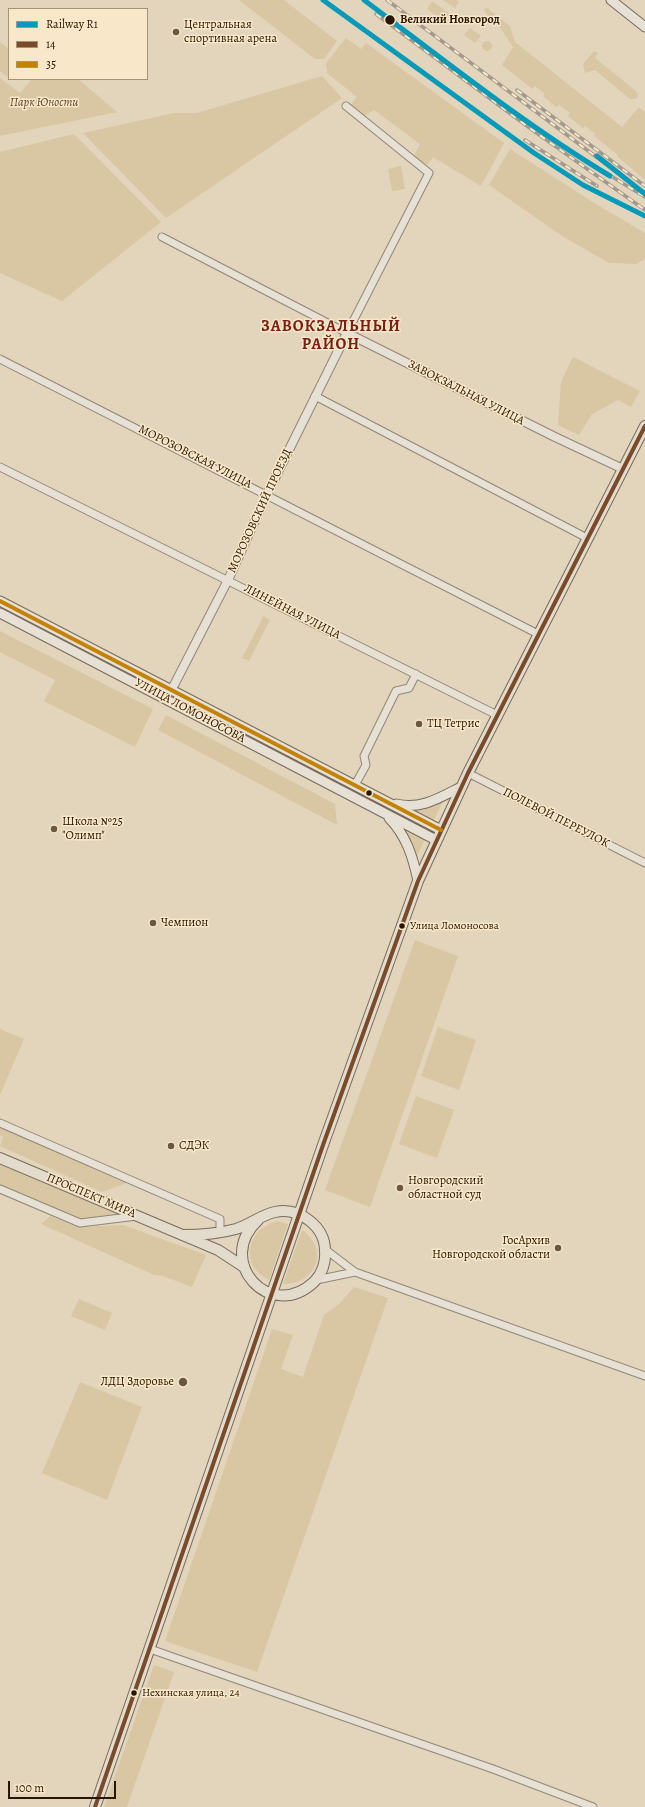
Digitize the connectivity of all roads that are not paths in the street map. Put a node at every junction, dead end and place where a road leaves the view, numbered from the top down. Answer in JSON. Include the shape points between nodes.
{"nodes":[{"id":1,"x":611,"y":0,"type":"edge"},
{"id":2,"x":645,"y":27,"type":"edge"},
{"id":3,"x":346,"y":106,"type":"dead end"},
{"id":4,"x":162,"y":237,"type":"dead end"},
{"id":5,"x":347,"y":333,"type":"junction"},
{"id":6,"x":0,"y":358,"type":"edge"},
{"id":7,"x":315,"y":396,"type":"junction"},
{"id":8,"x":645,"y":426,"type":"edge"},
{"id":9,"x":0,"y":467,"type":"edge"},
{"id":10,"x":623,"y":469,"type":"junction"},
{"id":11,"x":267,"y":494,"type":"junction"},
{"id":12,"x":587,"y":538,"type":"junction"},
{"id":13,"x":228,"y":580,"type":"junction"},
{"id":14,"x":0,"y":601,"type":"edge"},
{"id":15,"x":0,"y":613,"type":"edge"},
{"id":16,"x":538,"y":634,"type":"junction"},
{"id":17,"x":416,"y":674,"type":"junction"},
{"id":18,"x":172,"y":689,"type":"junction"},
{"id":19,"x":497,"y":715,"type":"junction"},
{"id":20,"x":277,"y":745,"type":"junction"},
{"id":21,"x":272,"y":754,"type":"junction"},
{"id":22,"x":468,"y":773,"type":"junction"},
{"id":23,"x":355,"y":785,"type":"junction"},
{"id":24,"x":461,"y":788,"type":"junction"},
{"id":25,"x":382,"y":799,"type":"junction"},
{"id":26,"x":380,"y":811,"type":"junction"},
{"id":27,"x":441,"y":830,"type":"junction"},
{"id":28,"x":436,"y":840,"type":"junction"},
{"id":29,"x":645,"y":863,"type":"edge"},
{"id":30,"x":418,"y":880,"type":"junction"},
{"id":31,"x":0,"y":1123,"type":"edge"},
{"id":32,"x":0,"y":1158,"type":"edge"},
{"id":33,"x":0,"y":1189,"type":"edge"},
{"id":34,"x":300,"y":1214,"type":"junction"},
{"id":35,"x":137,"y":1216,"type":"junction"},
{"id":36,"x":258,"y":1220,"type":"junction"},
{"id":37,"x":220,"y":1233,"type":"junction"},
{"id":38,"x":182,"y":1234,"type":"junction"},
{"id":39,"x":326,"y":1250,"type":"junction"},
{"id":40,"x":244,"y":1267,"type":"junction"},
{"id":41,"x":355,"y":1272,"type":"junction"},
{"id":42,"x":316,"y":1280,"type":"junction"},
{"id":43,"x":272,"y":1294,"type":"junction"},
{"id":44,"x":645,"y":1376,"type":"edge"},
{"id":45,"x":150,"y":1649,"type":"junction"},
{"id":46,"x":95,"y":1807,"type":"edge"},
{"id":47,"x":593,"y":1807,"type":"edge"}],
"edges":[{"from":1,"to":2,"type":"main road"},
{"from":3,"to":5,"type":"street","via":[[429,173]]},
{"from":4,"to":5,"type":"street","name":"ЗАВОКЗАЛЬНАЯ УЛИЦА"},
{"from":5,"to":7,"type":"street","name":"МОРОЗОВСКИЙ ПРОЕЗД"},
{"from":5,"to":10,"type":"street","name":"ЗАВОКЗАЛЬНАЯ УЛИЦА"},
{"from":6,"to":11,"type":"street","name":"МОРОЗОВСКАЯ УЛИЦА"},
{"from":7,"to":11,"type":"street","name":"МОРОЗОВСКИЙ ПРОЕЗД"},
{"from":7,"to":12,"type":"street"},
{"from":8,"to":10,"type":"main road"},
{"from":9,"to":13,"type":"street","name":"ЛИНЕЙНАЯ УЛИЦА"},
{"from":10,"to":12,"type":"main road"},
{"from":11,"to":13,"type":"street","name":"МОРОЗОВСКИЙ ПРОЕЗД"},
{"from":11,"to":16,"type":"street","name":"МОРОЗОВСКАЯ УЛИЦА"},
{"from":12,"to":16,"type":"main road"},
{"from":13,"to":17,"type":"street","name":"ЛИНЕЙНАЯ УЛИЦА"},
{"from":13,"to":18,"type":"street","name":"МОРОЗОВСКИЙ ПРОЕЗД"},
{"from":14,"to":18,"type":"main road","name":"УЛИЦА ЛОМОНОСОВА"},
{"from":15,"to":21,"type":"main road","name":"УЛИЦА ЛОМОНОСОВА"},
{"from":16,"to":19,"type":"main road"},
{"from":17,"to":19,"type":"street","name":"ЛИНЕЙНАЯ УЛИЦА"},
{"from":17,"to":23,"type":"street","via":[[409,688],[396,691],[364,756],[366,765]]},
{"from":18,"to":20,"type":"main road","name":"УЛИЦА ЛОМОНОСОВА"},
{"from":19,"to":22,"type":"main road"},
{"from":20,"to":21,"type":"main road"},
{"from":20,"to":23,"type":"main road","name":"УЛИЦА ЛОМОНОСОВА"},
{"from":21,"to":26,"type":"main road","name":"УЛИЦА ЛОМОНОСОВА"},
{"from":22,"to":24,"type":"main road"},
{"from":22,"to":29,"type":"street","name":"ПОЛЕВОЙ ПЕРЕУЛОК"},
{"from":23,"to":25,"type":"main road","name":"УЛИЦА ЛОМОНОСОВА"},
{"from":24,"to":25,"type":"main road","name":"УЛИЦА ЛОМОНОСОВА","via":[[436,800],[417,805],[400,805]]},
{"from":24,"to":27,"type":"main road"},
{"from":25,"to":27,"type":"main road","name":"УЛИЦА ЛОМОНОСОВА"},
{"from":26,"to":28,"type":"main road","name":"УЛИЦА ЛОМОНОСОВА"},
{"from":26,"to":30,"type":"main road","name":"УЛИЦА ЛОМОНОСОВА","via":[[402,834],[411,853]]},
{"from":27,"to":28,"type":"main road"},
{"from":28,"to":30,"type":"main road"},
{"from":30,"to":34,"type":"main road"},
{"from":31,"to":37,"type":"street","via":[[220,1219]]},
{"from":32,"to":35,"type":"main road","name":"ПРОСПЕКТ МИРА"},
{"from":33,"to":35,"type":"street","via":[[80,1223]]},
{"from":34,"to":36,"type":"main road","name":"ПРОСПЕКТ МИРА","via":[[282,1211]]},
{"from":34,"to":39,"type":"main road","via":[[317,1228]]},
{"from":34,"to":43,"type":"main road"},
{"from":35,"to":38,"type":"main road","name":"ПРОСПЕКТ МИРА"},
{"from":36,"to":37,"type":"main road","name":"ПРОСПЕКТ МИРА"},
{"from":36,"to":40,"type":"main road","name":"ПРОСПЕКТ МИРА","via":[[243,1241]]},
{"from":37,"to":38,"type":"main road","name":"ПРОСПЕКТ МИРА"},
{"from":38,"to":40,"type":"main road","name":"ПРОСПЕКТ МИРА","via":[[218,1250]]},
{"from":39,"to":41,"type":"street"},
{"from":39,"to":42,"type":"main road","name":"ПРОСПЕКТ МИРА","via":[[322,1271]]},
{"from":40,"to":43,"type":"main road","name":"ПРОСПЕКТ МИРА","via":[[255,1284]]},
{"from":41,"to":42,"type":"street"},
{"from":41,"to":44,"type":"street"},
{"from":42,"to":43,"type":"main road","name":"ПРОСПЕКТ МИРА","via":[[297,1294]]},
{"from":43,"to":45,"type":"main road"},
{"from":45,"to":46,"type":"main road"},
{"from":45,"to":47,"type":"street","via":[[473,1761]]}]}
